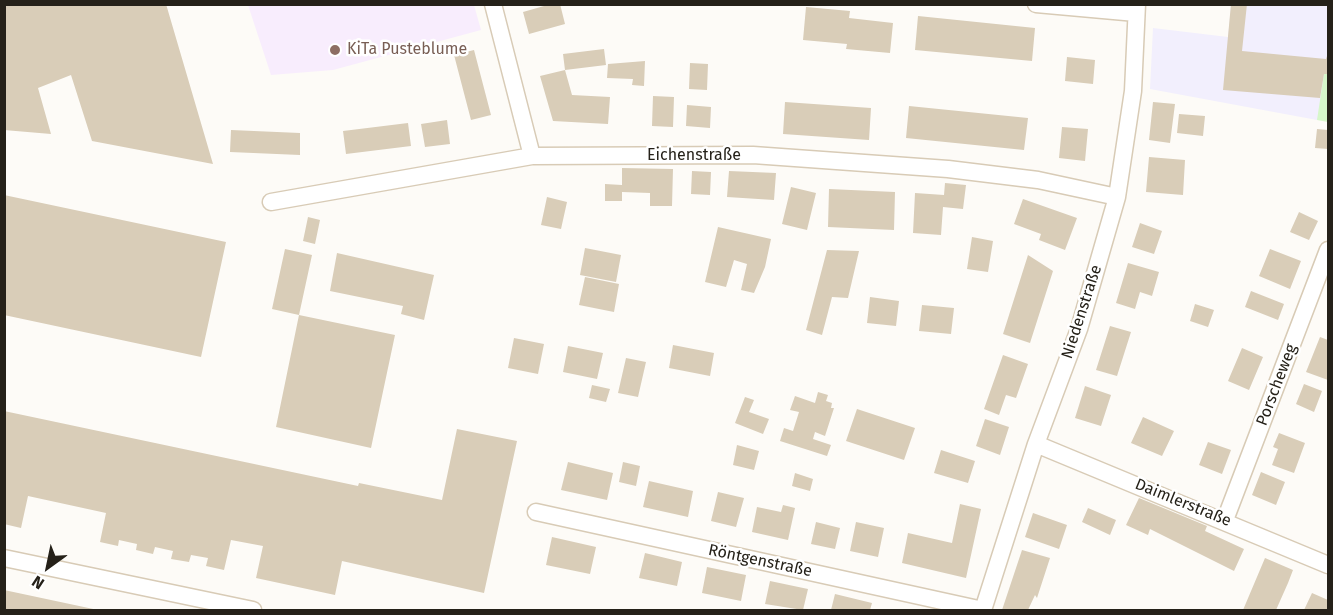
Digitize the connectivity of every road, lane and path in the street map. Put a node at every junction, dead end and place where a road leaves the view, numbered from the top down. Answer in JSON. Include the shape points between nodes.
{"nodes":[{"id":1,"x":493,"y":4,"type":"edge"},
{"id":2,"x":1036,"y":4,"type":"edge"},
{"id":3,"x":1136,"y":9,"type":"edge"},
{"id":4,"x":532,"y":156,"type":"junction"},
{"id":5,"x":1117,"y":197,"type":"junction"},
{"id":6,"x":271,"y":202,"type":"dead end"},
{"id":7,"x":1329,"y":250,"type":"edge"},
{"id":8,"x":1036,"y":444,"type":"junction"},
{"id":9,"x":536,"y":512,"type":"dead end"},
{"id":10,"x":1225,"y":520,"type":"junction"},
{"id":11,"x":4,"y":558,"type":"edge"},
{"id":12,"x":1329,"y":565,"type":"edge"},
{"id":13,"x":252,"y":610,"type":"edge"},
{"id":14,"x":983,"y":610,"type":"edge"}],
"edges":[{"from":1,"to":4,"type":"street"},
{"from":2,"to":3,"type":"street"},
{"from":3,"to":5,"type":"street","name":"Niedenstraße","via":[[1132,91]]},
{"from":4,"to":5,"type":"street","name":"Eichenstraße","via":[[753,155],[982,173]]},
{"from":4,"to":6,"type":"street","name":"Eichenstraße"},
{"from":5,"to":8,"type":"street","name":"Niedenstraße","via":[[1079,328]]},
{"from":7,"to":10,"type":"street","name":"Porscheweg"},
{"from":8,"to":10,"type":"street","name":"Daimlerstraße"},
{"from":8,"to":14,"type":"street","name":"Niedenstraße"},
{"from":9,"to":14,"type":"street","name":"Röntgenstraße"},
{"from":10,"to":12,"type":"street","name":"Daimlerstraße"},
{"from":11,"to":13,"type":"street"}]}
